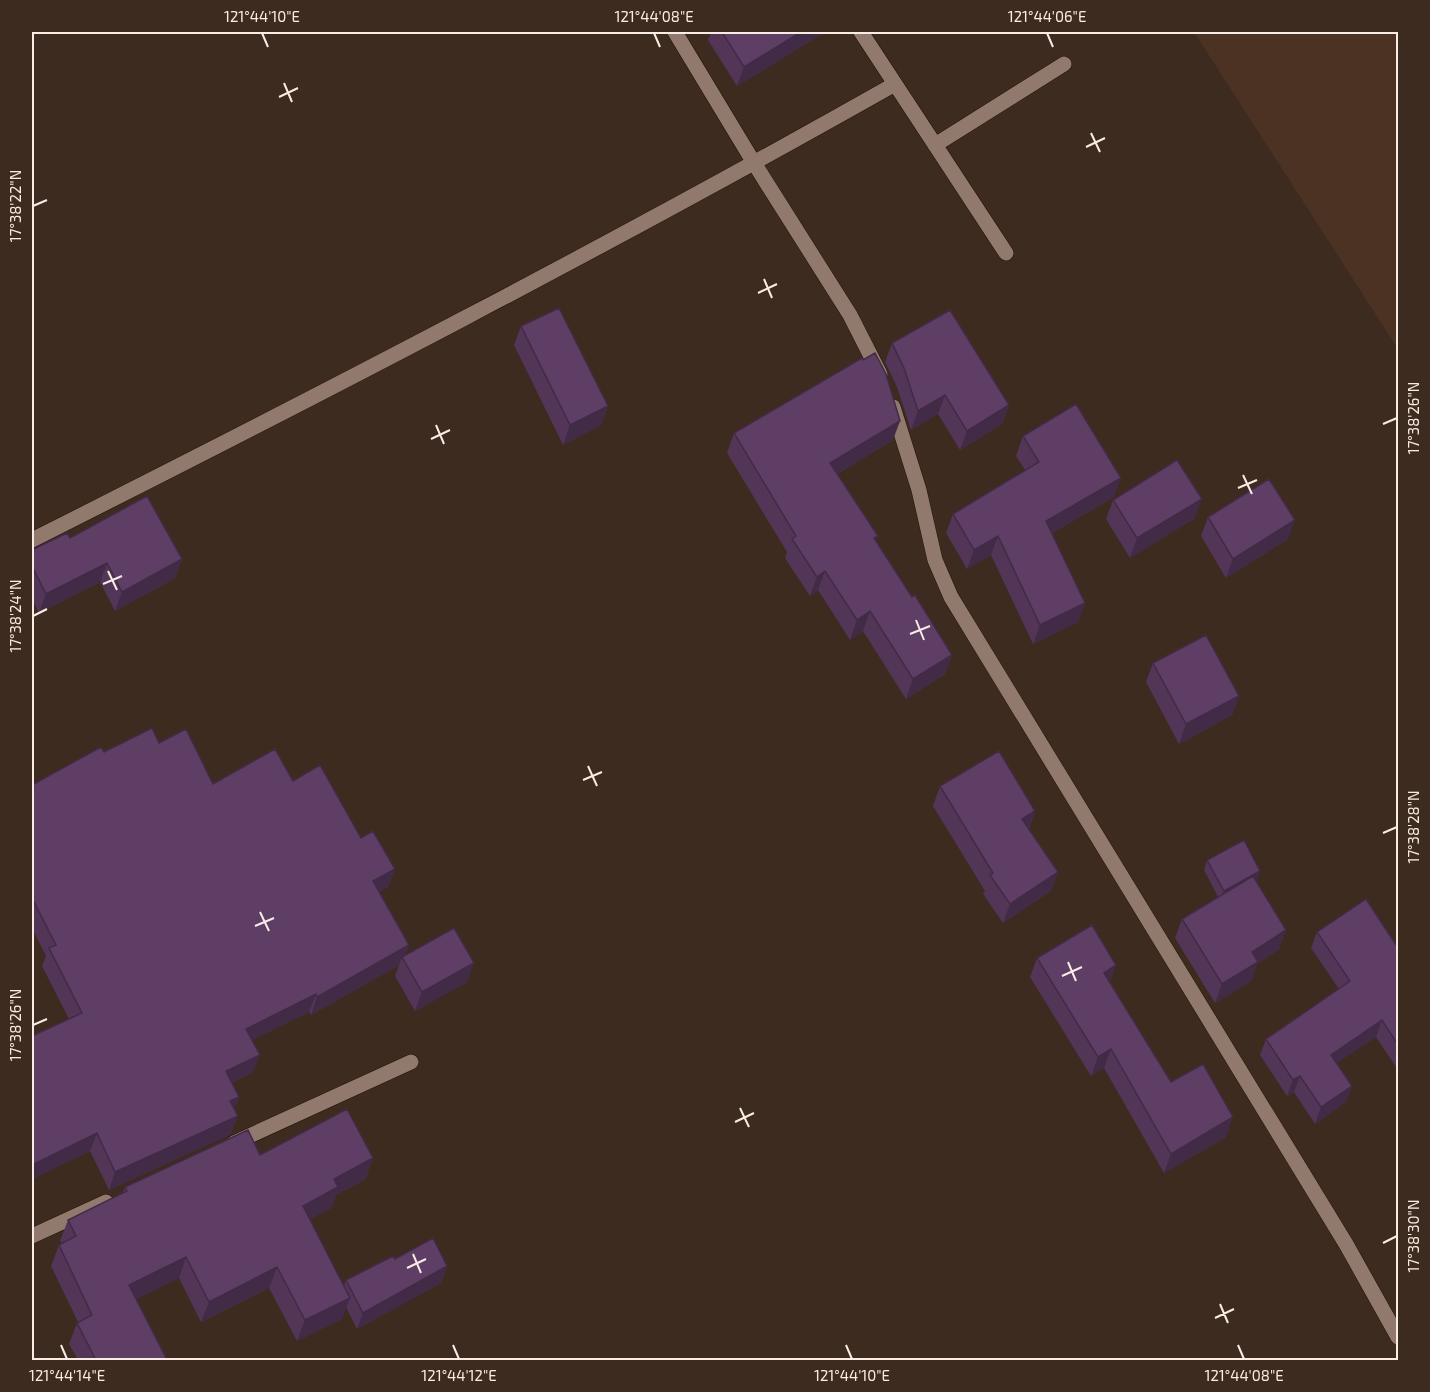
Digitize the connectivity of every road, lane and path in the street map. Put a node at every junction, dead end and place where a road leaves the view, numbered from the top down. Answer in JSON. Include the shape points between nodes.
{"nodes":[{"id":1,"x":675,"y":32,"type":"edge"},
{"id":2,"x":861,"y":32,"type":"edge"},
{"id":3,"x":1064,"y":63,"type":"dead end"},
{"id":4,"x":895,"y":84,"type":"junction"},
{"id":5,"x":936,"y":145,"type":"junction"},
{"id":6,"x":754,"y":163,"type":"junction"},
{"id":7,"x":1005,"y":253,"type":"dead end"},
{"id":8,"x":32,"y":540,"type":"edge"},
{"id":9,"x":411,"y":1062,"type":"dead end"},
{"id":10,"x":216,"y":1152,"type":"edge"},
{"id":11,"x":118,"y":1196,"type":"edge"},
{"id":12,"x":32,"y":1236,"type":"edge"},
{"id":13,"x":1398,"y":1337,"type":"edge"}],
"edges":[{"from":1,"to":6,"type":"street"},
{"from":2,"to":4,"type":"street"},
{"from":3,"to":5,"type":"street"},
{"from":4,"to":5,"type":"street"},
{"from":4,"to":6,"type":"street"},
{"from":5,"to":7,"type":"street"},
{"from":6,"to":8,"type":"street"},
{"from":6,"to":13,"type":"street","via":[[850,315],[888,390],[935,560],[951,597],[1346,1244]]},
{"from":9,"to":10,"type":"street"},
{"from":11,"to":12,"type":"street"}]}
